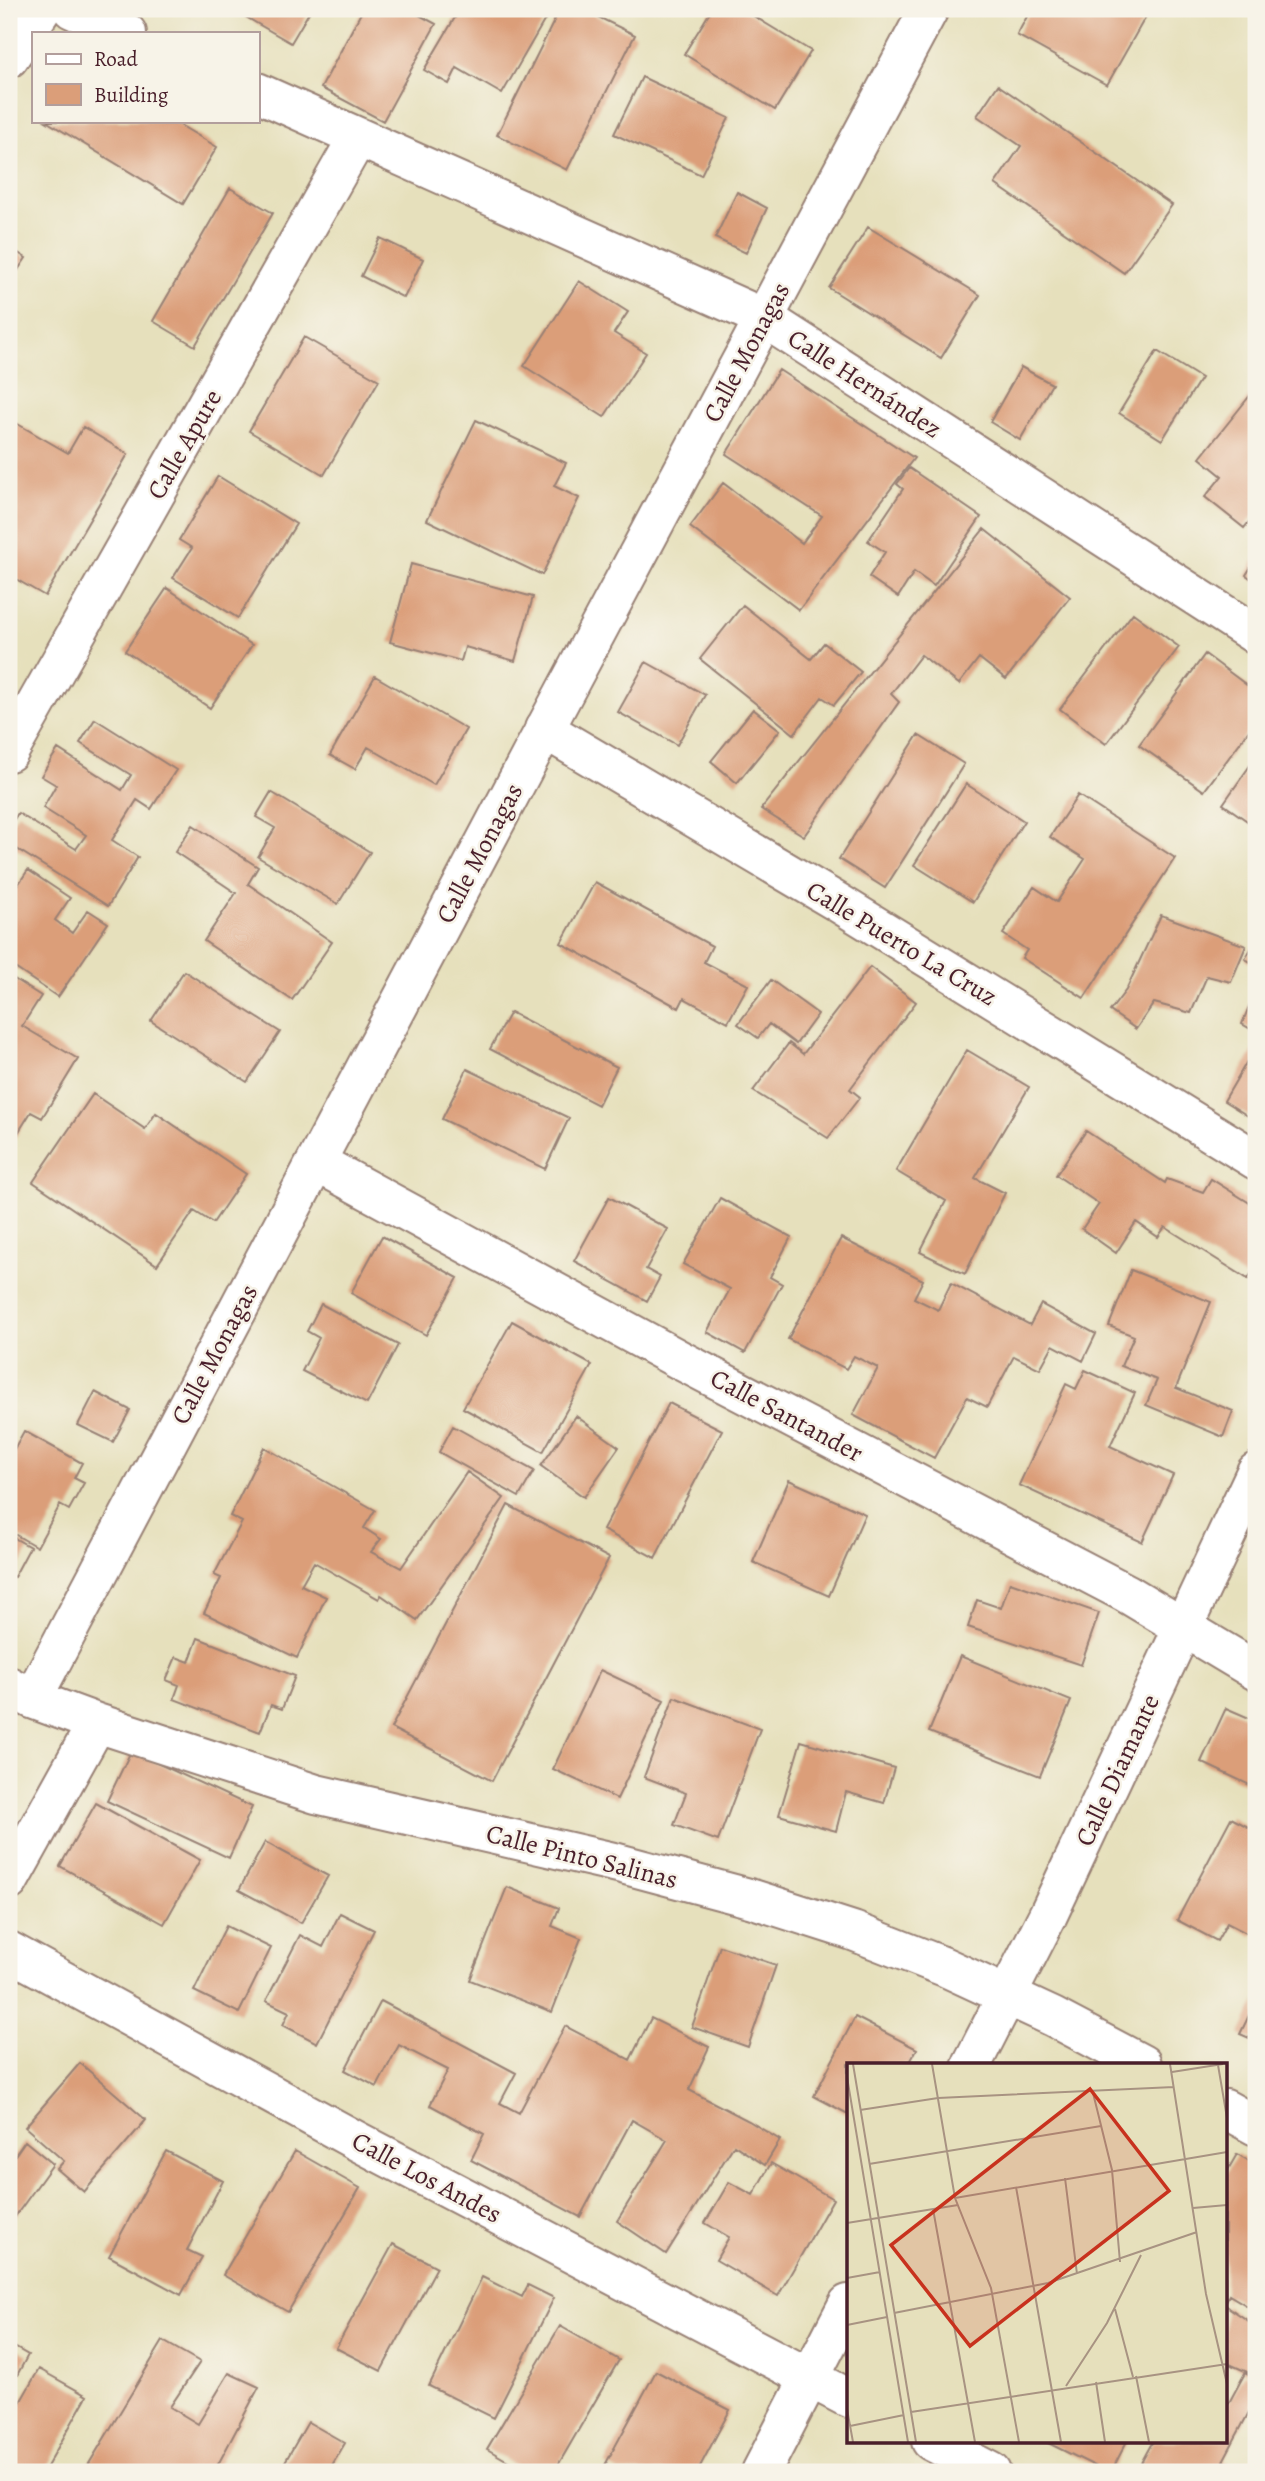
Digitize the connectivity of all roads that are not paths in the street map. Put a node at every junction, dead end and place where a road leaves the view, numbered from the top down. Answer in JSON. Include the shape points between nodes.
{"nodes":[{"id":1,"x":42,"y":9,"type":"edge"},
{"id":2,"x":72,"y":9,"type":"edge"},
{"id":3,"x":929,"y":9,"type":"edge"},
{"id":4,"x":125,"y":32,"type":"edge"},
{"id":5,"x":9,"y":58,"type":"edge"},
{"id":6,"x":259,"y":93,"type":"edge"},
{"id":7,"x":358,"y":137,"type":"junction"},
{"id":8,"x":764,"y":318,"type":"junction"},
{"id":9,"x":1256,"y":635,"type":"edge"},
{"id":10,"x":544,"y":729,"type":"junction"},
{"id":11,"x":9,"y":752,"type":"edge"},
{"id":12,"x":1256,"y":1160,"type":"edge"},
{"id":13,"x":316,"y":1162,"type":"junction"},
{"id":14,"x":1256,"y":1472,"type":"edge"},
{"id":15,"x":1185,"y":1627,"type":"junction"},
{"id":16,"x":1256,"y":1671,"type":"edge"},
{"id":17,"x":20,"y":1693,"type":"edge"},
{"id":18,"x":97,"y":1723,"type":"junction"},
{"id":19,"x":9,"y":1881,"type":"edge"},
{"id":20,"x":9,"y":1951,"type":"edge"},
{"id":21,"x":1007,"y":1996,"type":"junction"},
{"id":22,"x":973,"y":2063,"type":"edge"},
{"id":23,"x":1140,"y":2063,"type":"edge"},
{"id":24,"x":1226,"y":2110,"type":"edge"},
{"id":25,"x":1256,"y":2126,"type":"edge"},
{"id":26,"x":847,"y":2308,"type":"edge"},
{"id":27,"x":810,"y":2378,"type":"junction"},
{"id":28,"x":847,"y":2397,"type":"edge"},
{"id":29,"x":933,"y":2442,"type":"edge"},
{"id":30,"x":761,"y":2472,"type":"edge"},
{"id":31,"x":991,"y":2472,"type":"edge"}],
"edges":[{"from":1,"to":5,"type":"street"},
{"from":2,"to":4,"type":"street"},
{"from":3,"to":8,"type":"street","name":"Calle Monagas"},
{"from":6,"to":7,"type":"street","name":"Calle Hernández"},
{"from":7,"to":8,"type":"street","name":"Calle Hernández"},
{"from":7,"to":11,"type":"street","name":"Calle Apure"},
{"from":8,"to":9,"type":"street","name":"Calle Hernández"},
{"from":8,"to":10,"type":"street","name":"Calle Monagas"},
{"from":10,"to":12,"type":"street","name":"Calle Puerto La Cruz","via":[[837,902]]},
{"from":10,"to":13,"type":"street","name":"Calle Monagas"},
{"from":13,"to":15,"type":"street","name":"Calle Santander"},
{"from":13,"to":17,"type":"street","name":"Calle Monagas"},
{"from":14,"to":15,"type":"street","name":"Calle Diamante"},
{"from":15,"to":16,"type":"street","name":"Calle Santander"},
{"from":15,"to":21,"type":"street","name":"Calle Diamante"},
{"from":17,"to":18,"type":"street","name":"Calle Pinto Salinas"},
{"from":18,"to":19,"type":"street"},
{"from":18,"to":21,"type":"street","name":"Calle Pinto Salinas","via":[[316,1794],[753,1899],[853,1931]]},
{"from":20,"to":27,"type":"street","name":"Calle Los Andes","via":[[355,2140]]},
{"from":21,"to":22,"type":"street","name":"Calle Diamante"},
{"from":21,"to":23,"type":"street","name":"Calle Pinto Salinas"},
{"from":24,"to":25,"type":"street"},
{"from":26,"to":27,"type":"street"},
{"from":27,"to":28,"type":"street","name":"Calle Los Andes"},
{"from":27,"to":30,"type":"street"},
{"from":29,"to":31,"type":"street"}]}
